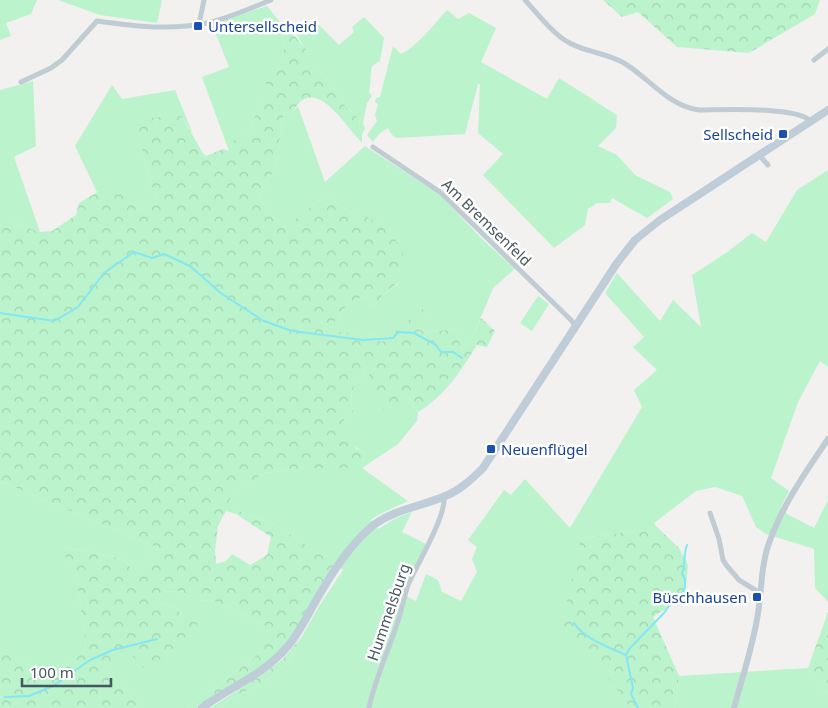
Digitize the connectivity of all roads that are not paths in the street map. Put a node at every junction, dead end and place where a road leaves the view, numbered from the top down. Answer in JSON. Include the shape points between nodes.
{"nodes":[{"id":1,"x":204,"y":0,"type":"edge"},
{"id":2,"x":271,"y":0,"type":"edge"},
{"id":3,"x":525,"y":0,"type":"edge"},
{"id":4,"x":200,"y":24,"type":"junction"},
{"id":5,"x":828,"y":49,"type":"edge"},
{"id":6,"x":814,"y":60,"type":"dead end"},
{"id":7,"x":21,"y":82,"type":"dead end"},
{"id":8,"x":828,"y":110,"type":"edge"},
{"id":9,"x":811,"y":121,"type":"junction"},
{"id":10,"x":373,"y":147,"type":"dead end"},
{"id":11,"x":760,"y":156,"type":"junction"},
{"id":12,"x":768,"y":165,"type":"dead end"},
{"id":13,"x":575,"y":327,"type":"junction"},
{"id":14,"x":828,"y":439,"type":"edge"},
{"id":15,"x":444,"y":497,"type":"junction"},
{"id":16,"x":710,"y":513,"type":"dead end"},
{"id":17,"x":760,"y":593,"type":"junction"},
{"id":18,"x":202,"y":708,"type":"edge"},
{"id":19,"x":369,"y":708,"type":"edge"},
{"id":20,"x":734,"y":708,"type":"edge"}],
"edges":[{"from":1,"to":4,"type":"street"},
{"from":2,"to":4,"type":"street"},
{"from":3,"to":9,"type":"street","via":[[564,40],[624,63],[685,107],[789,113]]},
{"from":4,"to":7,"type":"street","via":[[160,27],[97,21],[62,60]]},
{"from":5,"to":6,"type":"street"},
{"from":8,"to":9,"type":"main road"},
{"from":9,"to":11,"type":"main road"},
{"from":10,"to":13,"type":"street","name":"Am Bremsenfeld","via":[[440,192]]},
{"from":11,"to":12,"type":"street"},
{"from":11,"to":13,"type":"main road","via":[[640,236],[620,259]]},
{"from":13,"to":15,"type":"main road","via":[[487,462],[464,486]]},
{"from":14,"to":17,"type":"street","via":[[794,492],[771,539]]},
{"from":15,"to":18,"type":"main road","via":[[383,519],[370,527],[325,586],[280,655],[258,673]]},
{"from":15,"to":19,"type":"street","name":"Hummelsburg","via":[[441,514],[406,590]]},
{"from":16,"to":17,"type":"street","via":[[723,560],[739,580]]},
{"from":17,"to":20,"type":"street","via":[[758,617]]}]}
